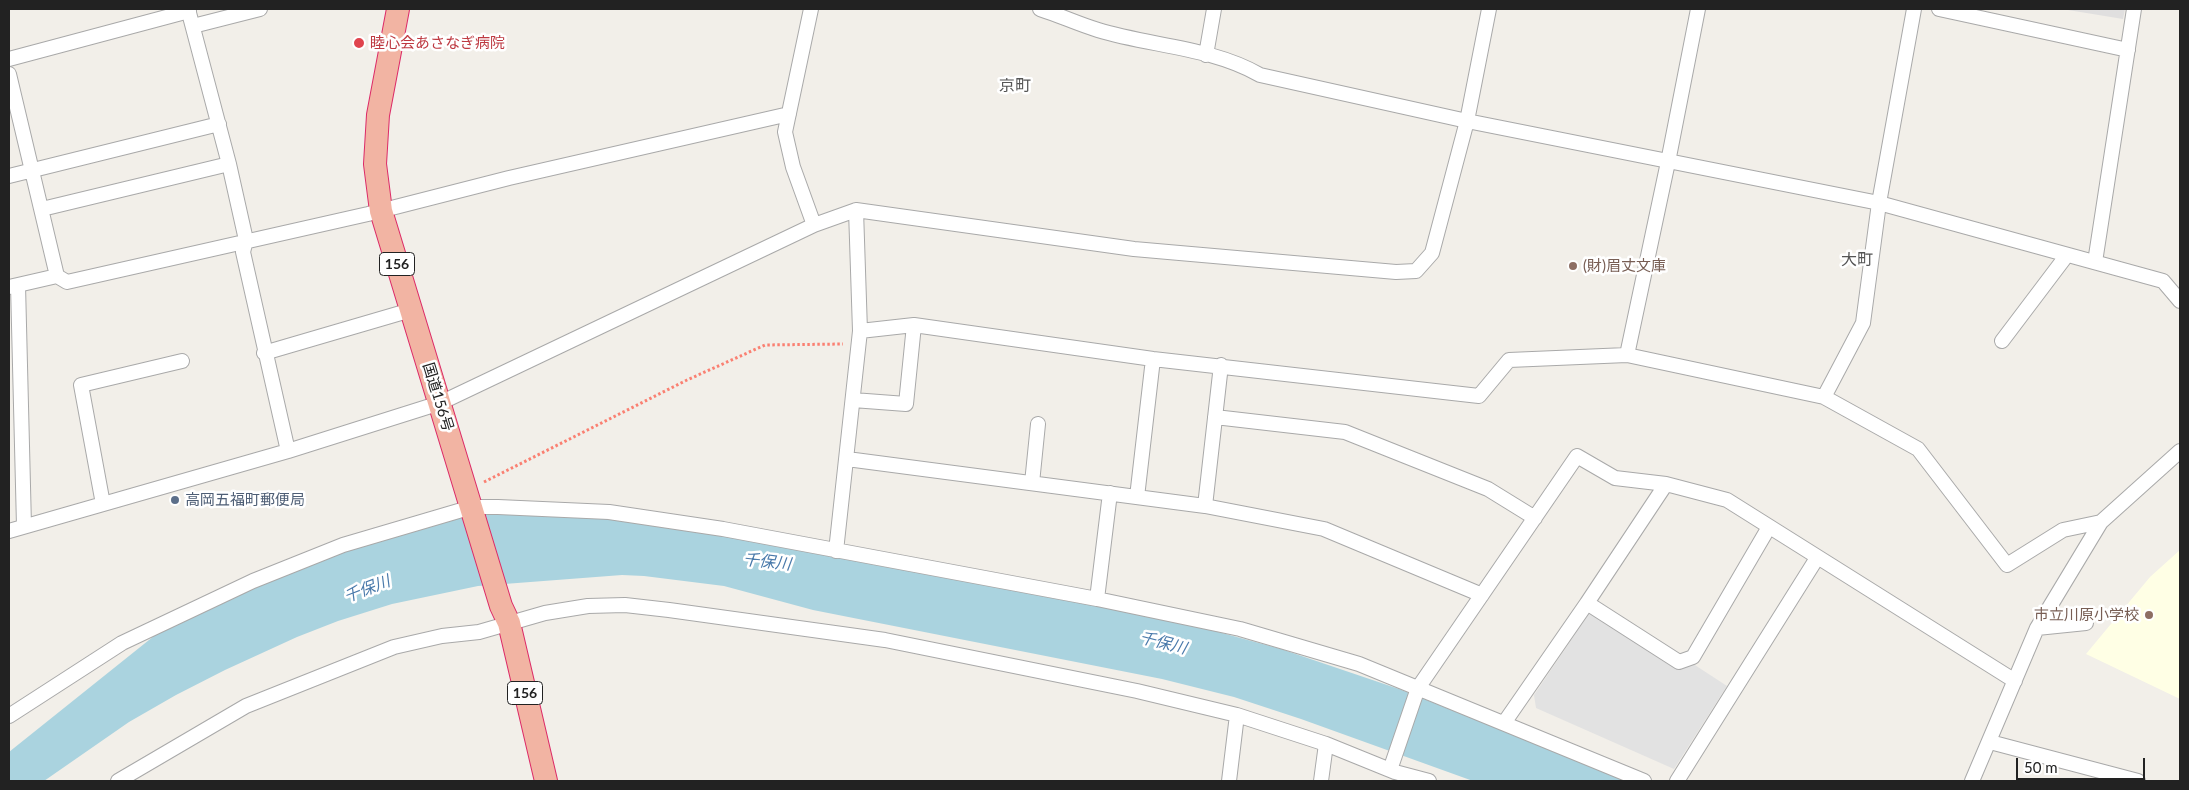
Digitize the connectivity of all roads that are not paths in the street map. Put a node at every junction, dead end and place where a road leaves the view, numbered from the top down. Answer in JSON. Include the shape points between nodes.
{"nodes":[{"id":1,"x":260,"y":9,"type":"edge"},
{"id":2,"x":398,"y":9,"type":"edge"},
{"id":3,"x":811,"y":9,"type":"edge"},
{"id":4,"x":1040,"y":9,"type":"edge"},
{"id":5,"x":1214,"y":9,"type":"edge"},
{"id":6,"x":1488,"y":9,"type":"edge"},
{"id":7,"x":1698,"y":9,"type":"edge"},
{"id":8,"x":1914,"y":9,"type":"edge"},
{"id":9,"x":1939,"y":9,"type":"edge"},
{"id":10,"x":2134,"y":9,"type":"edge"},
{"id":11,"x":188,"y":10,"type":"edge"},
{"id":12,"x":193,"y":26,"type":"junction"},
{"id":13,"x":2128,"y":50,"type":"junction"},
{"id":14,"x":1206,"y":55,"type":"junction"},
{"id":15,"x":9,"y":60,"type":"edge"},
{"id":16,"x":9,"y":74,"type":"edge"},
{"id":17,"x":789,"y":114,"type":"junction"},
{"id":18,"x":1467,"y":121,"type":"junction"},
{"id":19,"x":219,"y":124,"type":"junction"},
{"id":20,"x":1668,"y":162,"type":"junction"},
{"id":21,"x":229,"y":164,"type":"junction"},
{"id":22,"x":32,"y":170,"type":"junction"},
{"id":23,"x":9,"y":176,"type":"edge"},
{"id":24,"x":1879,"y":203,"type":"junction"},
{"id":25,"x":42,"y":209,"type":"junction"},
{"id":26,"x":856,"y":210,"type":"junction"},
{"id":27,"x":381,"y":211,"type":"junction"},
{"id":28,"x":814,"y":225,"type":"junction"},
{"id":29,"x":246,"y":240,"type":"junction"},
{"id":30,"x":2067,"y":255,"type":"junction"},
{"id":31,"x":2095,"y":262,"type":"junction"},
{"id":32,"x":57,"y":276,"type":"junction"},
{"id":33,"x":13,"y":286,"type":"edge"},
{"id":34,"x":2180,"y":301,"type":"edge"},
{"id":35,"x":411,"y":310,"type":"junction"},
{"id":36,"x":914,"y":325,"type":"junction"},
{"id":37,"x":860,"y":337,"type":"junction"},
{"id":38,"x":2002,"y":341,"type":"dead end"},
{"id":39,"x":264,"y":353,"type":"junction"},
{"id":40,"x":1628,"y":355,"type":"junction"},
{"id":41,"x":1153,"y":359,"type":"junction"},
{"id":42,"x":182,"y":361,"type":"dead end"},
{"id":43,"x":1221,"y":365,"type":"junction"},
{"id":44,"x":1824,"y":397,"type":"junction"},
{"id":45,"x":853,"y":400,"type":"junction"},
{"id":46,"x":440,"y":403,"type":"junction"},
{"id":47,"x":1216,"y":417,"type":"junction"},
{"id":48,"x":1038,"y":424,"type":"dead end"},
{"id":49,"x":288,"y":451,"type":"junction"},
{"id":50,"x":2180,"y":451,"type":"edge"},
{"id":51,"x":847,"y":459,"type":"junction"},
{"id":52,"x":1032,"y":483,"type":"junction"},
{"id":53,"x":1666,"y":484,"type":"junction"},
{"id":54,"x":1110,"y":493,"type":"junction"},
{"id":55,"x":1137,"y":497,"type":"junction"},
{"id":56,"x":103,"y":504,"type":"junction"},
{"id":57,"x":471,"y":504,"type":"junction"},
{"id":58,"x":1205,"y":506,"type":"junction"},
{"id":59,"x":1535,"y":518,"type":"junction"},
{"id":60,"x":2101,"y":522,"type":"junction"},
{"id":61,"x":24,"y":526,"type":"junction"},
{"id":62,"x":1769,"y":527,"type":"junction"},
{"id":63,"x":9,"y":531,"type":"edge"},
{"id":64,"x":836,"y":551,"type":"junction"},
{"id":65,"x":1817,"y":558,"type":"junction"},
{"id":66,"x":1482,"y":595,"type":"junction"},
{"id":67,"x":1097,"y":599,"type":"junction"},
{"id":68,"x":1587,"y":603,"type":"junction"},
{"id":69,"x":505,"y":615,"type":"junction"},
{"id":70,"x":2086,"y":623,"type":"dead end"},
{"id":71,"x":2038,"y":628,"type":"junction"},
{"id":72,"x":2015,"y":680,"type":"junction"},
{"id":73,"x":1417,"y":691,"type":"junction"},
{"id":74,"x":9,"y":716,"type":"edge"},
{"id":75,"x":1237,"y":716,"type":"junction"},
{"id":76,"x":1504,"y":723,"type":"junction"},
{"id":77,"x":1990,"y":742,"type":"junction"},
{"id":78,"x":1326,"y":744,"type":"junction"},
{"id":79,"x":1392,"y":764,"type":"junction"},
{"id":80,"x":118,"y":781,"type":"edge"},
{"id":81,"x":546,"y":781,"type":"edge"},
{"id":82,"x":1229,"y":781,"type":"edge"},
{"id":83,"x":1321,"y":781,"type":"edge"},
{"id":84,"x":1429,"y":781,"type":"edge"},
{"id":85,"x":1644,"y":781,"type":"edge"},
{"id":86,"x":1677,"y":781,"type":"edge"},
{"id":87,"x":1972,"y":781,"type":"edge"},
{"id":88,"x":2138,"y":781,"type":"edge"}],
"edges":[{"from":1,"to":12,"type":"street"},
{"from":2,"to":27,"type":"highway","name":"国道156号","number":"156","via":[[378,115],[375,164]]},
{"from":3,"to":17,"type":"street"},
{"from":4,"to":14,"type":"street","via":[[1098,30]]},
{"from":5,"to":14,"type":"street"},
{"from":6,"to":18,"type":"street"},
{"from":7,"to":20,"type":"street"},
{"from":8,"to":24,"type":"street"},
{"from":9,"to":13,"type":"street"},
{"from":10,"to":13,"type":"street"},
{"from":11,"to":12,"type":"street"},
{"from":11,"to":15,"type":"street"},
{"from":12,"to":19,"type":"street"},
{"from":13,"to":31,"type":"street"},
{"from":14,"to":18,"type":"street","via":[[1244,66],[1260,75]]},
{"from":16,"to":22,"type":"street"},
{"from":17,"to":27,"type":"street"},
{"from":17,"to":28,"type":"street","via":[[785,132],[793,167]]},
{"from":18,"to":20,"type":"street"},
{"from":18,"to":26,"type":"street","via":[[1432,253],[1416,272],[1134,249]]},
{"from":19,"to":21,"type":"street"},
{"from":19,"to":22,"type":"street"},
{"from":20,"to":24,"type":"street"},
{"from":20,"to":40,"type":"street"},
{"from":21,"to":25,"type":"street"},
{"from":21,"to":29,"type":"street"},
{"from":22,"to":23,"type":"street"},
{"from":22,"to":25,"type":"street"},
{"from":24,"to":30,"type":"street"},
{"from":24,"to":44,"type":"street","via":[[1863,324]]},
{"from":25,"to":32,"type":"street"},
{"from":26,"to":28,"type":"street"},
{"from":26,"to":37,"type":"street"},
{"from":27,"to":29,"type":"street"},
{"from":27,"to":35,"type":"highway","name":"国道156号","number":"156"},
{"from":28,"to":46,"type":"street"},
{"from":29,"to":32,"type":"street","via":[[67,282]]},
{"from":29,"to":39,"type":"street","via":[[243,252]]},
{"from":30,"to":31,"type":"street"},
{"from":30,"to":38,"type":"street"},
{"from":31,"to":34,"type":"street","via":[[2163,281]]},
{"from":32,"to":33,"type":"street"},
{"from":33,"to":61,"type":"street"},
{"from":35,"to":39,"type":"street"},
{"from":35,"to":46,"type":"highway","name":"国道156号","number":"156"},
{"from":36,"to":37,"type":"street"},
{"from":36,"to":41,"type":"street"},
{"from":36,"to":45,"type":"street","via":[[906,404]]},
{"from":37,"to":45,"type":"street"},
{"from":39,"to":49,"type":"street"},
{"from":40,"to":43,"type":"street","via":[[1509,360],[1479,396]]},
{"from":40,"to":44,"type":"street"},
{"from":41,"to":43,"type":"street"},
{"from":41,"to":55,"type":"street"},
{"from":42,"to":56,"type":"street","via":[[80,385]]},
{"from":43,"to":47,"type":"street"},
{"from":44,"to":60,"type":"street","via":[[1918,449],[2007,564],[2063,530]]},
{"from":45,"to":51,"type":"street"},
{"from":46,"to":49,"type":"street"},
{"from":46,"to":57,"type":"highway","name":"国道156号","number":"156"},
{"from":47,"to":58,"type":"street"},
{"from":47,"to":59,"type":"street","via":[[1345,432],[1488,489]]},
{"from":48,"to":52,"type":"street"},
{"from":49,"to":56,"type":"street"},
{"from":50,"to":60,"type":"street"},
{"from":51,"to":52,"type":"street"},
{"from":51,"to":64,"type":"street"},
{"from":52,"to":54,"type":"street"},
{"from":53,"to":59,"type":"street","via":[[1614,478],[1577,456]]},
{"from":53,"to":62,"type":"street","via":[[1726,500]]},
{"from":53,"to":68,"type":"street"},
{"from":54,"to":55,"type":"street"},
{"from":54,"to":67,"type":"street"},
{"from":55,"to":58,"type":"street"},
{"from":56,"to":61,"type":"street"},
{"from":57,"to":64,"type":"street","via":[[609,512],[723,529]]},
{"from":57,"to":69,"type":"highway","name":"国道156号","number":"156"},
{"from":57,"to":74,"type":"street","via":[[343,546],[253,581],[122,644]]},
{"from":58,"to":66,"type":"street","via":[[1324,529]]},
{"from":59,"to":66,"type":"street"},
{"from":60,"to":71,"type":"street"},
{"from":61,"to":63,"type":"street"},
{"from":62,"to":65,"type":"street"},
{"from":62,"to":68,"type":"street","via":[[1693,658],[1680,662]]},
{"from":64,"to":67,"type":"street"},
{"from":65,"to":72,"type":"street"},
{"from":65,"to":86,"type":"street"},
{"from":66,"to":73,"type":"street"},
{"from":67,"to":73,"type":"street","via":[[1240,629],[1359,664]]},
{"from":68,"to":76,"type":"street"},
{"from":69,"to":75,"type":"street","via":[[588,606],[625,605],[669,610],[885,640],[1137,691]]},
{"from":69,"to":80,"type":"street","via":[[479,632],[442,636],[394,648],[246,706]]},
{"from":69,"to":81,"type":"highway","name":"国道156号","number":"156"},
{"from":70,"to":71,"type":"street"},
{"from":71,"to":72,"type":"street"},
{"from":72,"to":77,"type":"street"},
{"from":73,"to":76,"type":"street"},
{"from":73,"to":79,"type":"street"},
{"from":75,"to":78,"type":"street"},
{"from":75,"to":82,"type":"street"},
{"from":76,"to":85,"type":"street"},
{"from":77,"to":87,"type":"street"},
{"from":77,"to":88,"type":"street"},
{"from":78,"to":79,"type":"street"},
{"from":78,"to":83,"type":"street"},
{"from":79,"to":84,"type":"street"}]}
